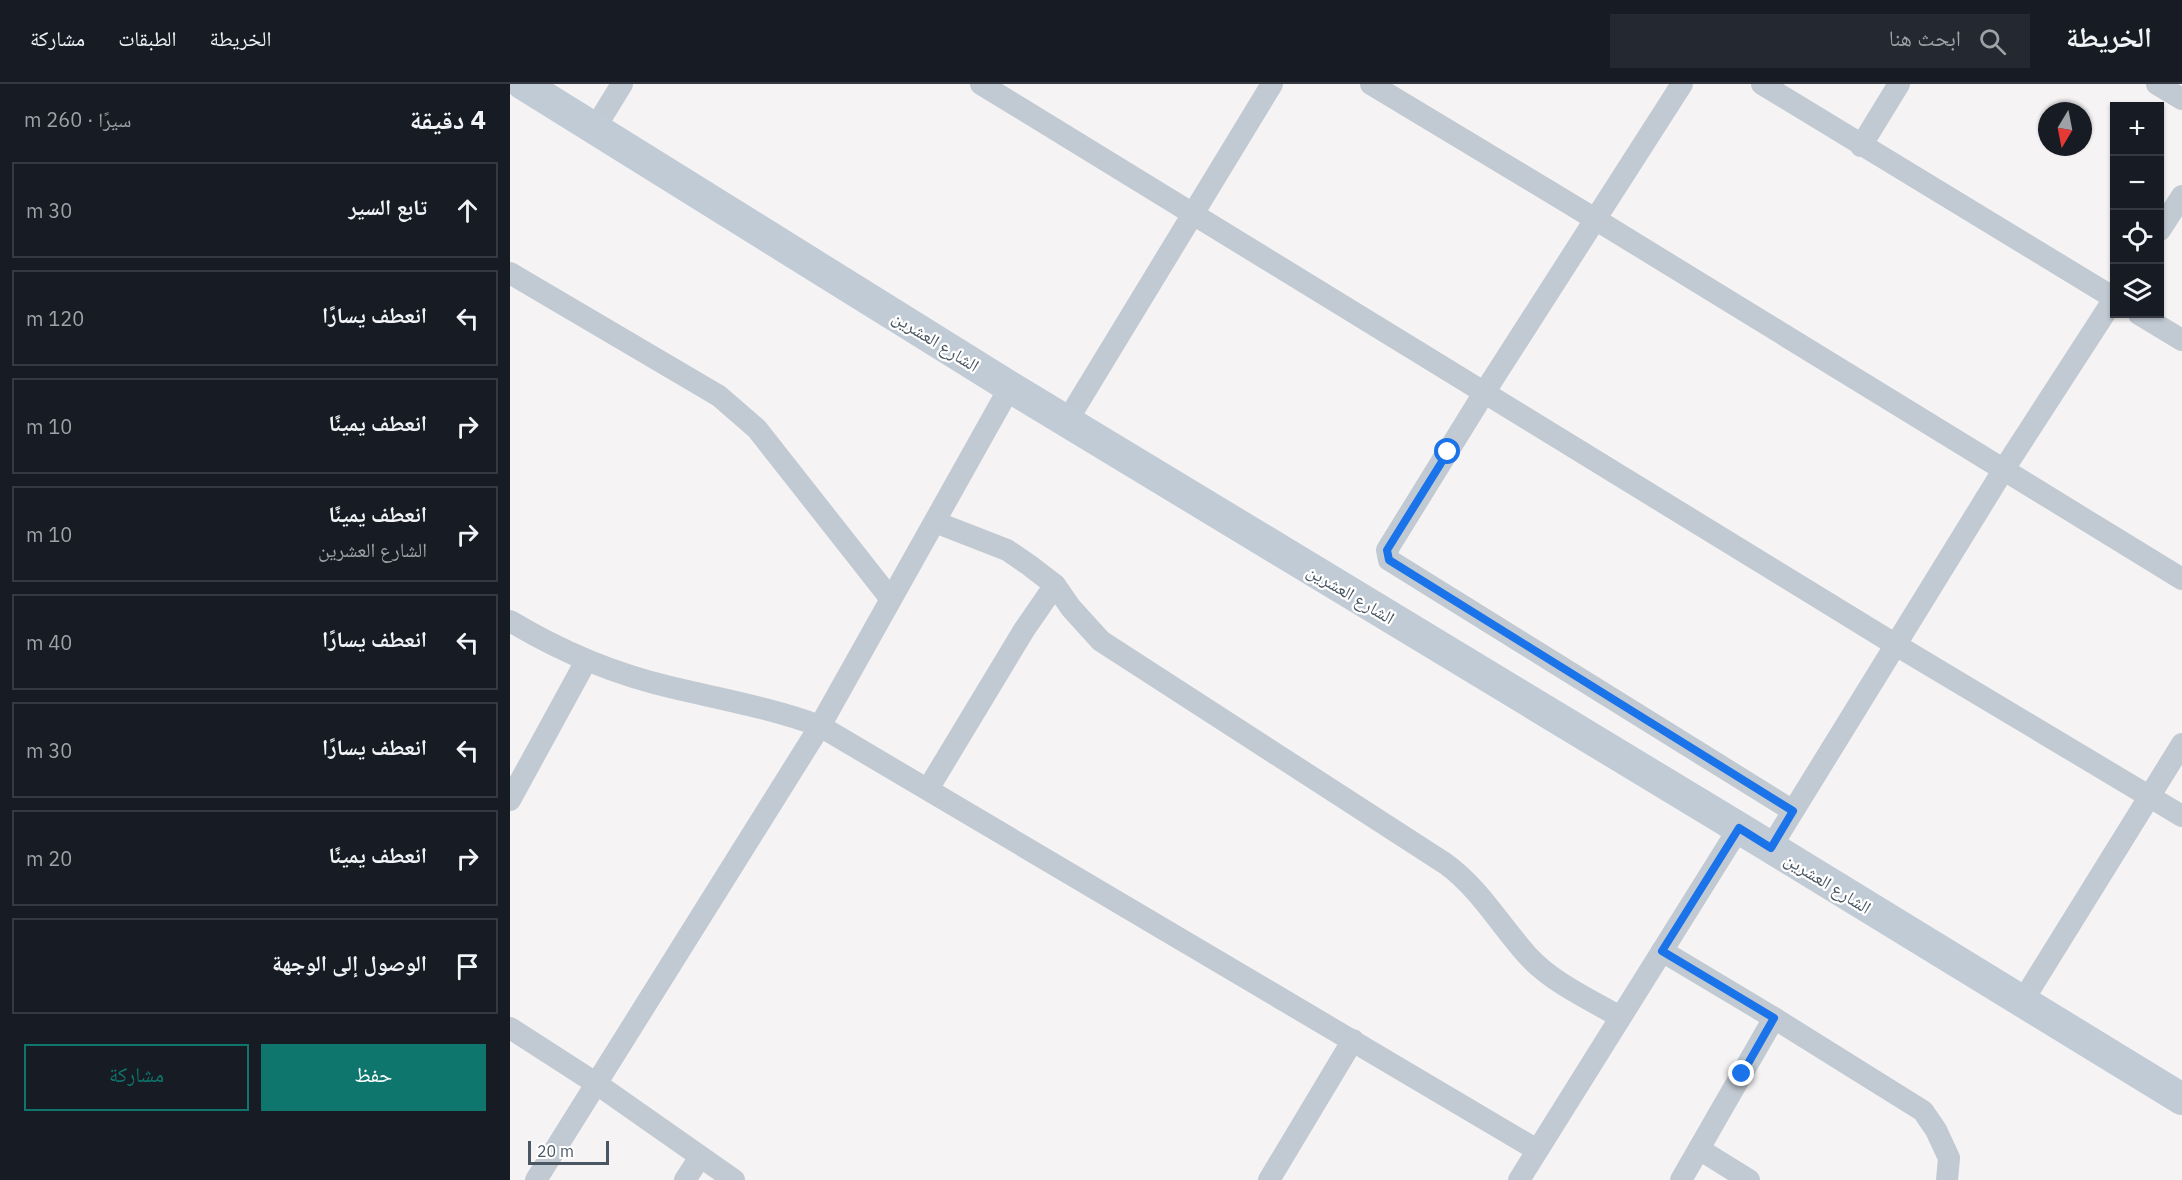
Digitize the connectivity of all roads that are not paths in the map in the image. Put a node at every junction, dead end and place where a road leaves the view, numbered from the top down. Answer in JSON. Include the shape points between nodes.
{"nodes":[{"id":1,"x":523,"y":84,"type":"edge"},
{"id":2,"x":622,"y":84,"type":"edge"},
{"id":3,"x":981,"y":84,"type":"edge"},
{"id":4,"x":1272,"y":84,"type":"edge"},
{"id":5,"x":1371,"y":84,"type":"edge"},
{"id":6,"x":1682,"y":84,"type":"edge"},
{"id":7,"x":1762,"y":84,"type":"edge"},
{"id":8,"x":1899,"y":84,"type":"edge"},
{"id":9,"x":2157,"y":84,"type":"edge"},
{"id":10,"x":2182,"y":99,"type":"edge"},
{"id":11,"x":595,"y":128,"type":"junction"},
{"id":12,"x":1862,"y":146,"type":"junction"},
{"id":13,"x":2182,"y":196,"type":"edge"},
{"id":14,"x":1194,"y":214,"type":"junction"},
{"id":15,"x":1595,"y":219,"type":"junction"},
{"id":16,"x":2164,"y":224,"type":"edge"},
{"id":17,"x":510,"y":273,"type":"edge"},
{"id":18,"x":2110,"y":296,"type":"edge"},
{"id":19,"x":2110,"y":307,"type":"edge"},
{"id":20,"x":2146,"y":318,"type":"edge"},
{"id":21,"x":2182,"y":340,"type":"edge"},
{"id":22,"x":1010,"y":387,"type":"junction"},
{"id":23,"x":1484,"y":393,"type":"junction"},
{"id":24,"x":1066,"y":421,"type":"junction"},
{"id":25,"x":2004,"y":469,"type":"junction"},
{"id":26,"x":935,"y":522,"type":"junction"},
{"id":27,"x":2182,"y":579,"type":"edge"},
{"id":28,"x":1055,"y":585,"type":"junction"},
{"id":29,"x":890,"y":598,"type":"junction"},
{"id":30,"x":510,"y":621,"type":"edge"},
{"id":31,"x":1896,"y":645,"type":"junction"},
{"id":32,"x":586,"y":661,"type":"junction"},
{"id":33,"x":820,"y":726,"type":"junction"},
{"id":34,"x":2182,"y":744,"type":"edge"},
{"id":35,"x":928,"y":789,"type":"junction"},
{"id":36,"x":2150,"y":796,"type":"junction"},
{"id":37,"x":510,"y":800,"type":"edge"},
{"id":38,"x":1793,"y":811,"type":"junction"},
{"id":39,"x":2182,"y":816,"type":"edge"},
{"id":40,"x":1739,"y":828,"type":"junction"},
{"id":41,"x":1771,"y":848,"type":"junction"},
{"id":42,"x":1662,"y":951,"type":"junction"},
{"id":43,"x":2022,"y":1002,"type":"junction"},
{"id":44,"x":1620,"y":1017,"type":"junction"},
{"id":45,"x":1774,"y":1018,"type":"junction"},
{"id":46,"x":510,"y":1028,"type":"edge"},
{"id":47,"x":1353,"y":1040,"type":"junction"},
{"id":48,"x":597,"y":1084,"type":"junction"},
{"id":49,"x":2182,"y":1099,"type":"edge"},
{"id":50,"x":1699,"y":1149,"type":"junction"},
{"id":51,"x":1537,"y":1150,"type":"junction"},
{"id":52,"x":699,"y":1157,"type":"junction"},
{"id":53,"x":536,"y":1180,"type":"edge"},
{"id":54,"x":685,"y":1180,"type":"edge"},
{"id":55,"x":734,"y":1180,"type":"edge"},
{"id":56,"x":1269,"y":1180,"type":"edge"},
{"id":57,"x":1519,"y":1180,"type":"edge"},
{"id":58,"x":1681,"y":1180,"type":"edge"},
{"id":59,"x":1749,"y":1180,"type":"edge"},
{"id":60,"x":1947,"y":1180,"type":"edge"}],
"edges":[{"from":1,"to":11,"type":"street","name":"الشارع العشرين"},
{"from":2,"to":11,"type":"street"},
{"from":3,"to":14,"type":"street"},
{"from":4,"to":14,"type":"street"},
{"from":5,"to":15,"type":"street"},
{"from":6,"to":15,"type":"street"},
{"from":7,"to":12,"type":"street"},
{"from":8,"to":12,"type":"street"},
{"from":9,"to":10,"type":"street"},
{"from":11,"to":22,"type":"street","name":"الشارع العشرين"},
{"from":12,"to":18,"type":"street"},
{"from":13,"to":16,"type":"street"},
{"from":14,"to":23,"type":"street"},
{"from":14,"to":24,"type":"street"},
{"from":15,"to":23,"type":"street"},
{"from":15,"to":25,"type":"street"},
{"from":17,"to":29,"type":"street","via":[[719,396],[741,413]]},
{"from":19,"to":25,"type":"street"},
{"from":20,"to":21,"type":"street"},
{"from":22,"to":24,"type":"street","name":"الشارع العشرين"},
{"from":22,"to":26,"type":"street"},
{"from":23,"to":31,"type":"street"},
{"from":23,"to":38,"type":"street","via":[[1387,550],[1389,560]]},
{"from":24,"to":40,"type":"street","name":"الشارع العشرين"},
{"from":25,"to":27,"type":"street"},
{"from":25,"to":31,"type":"street"},
{"from":26,"to":28,"type":"street","via":[[1007,550]]},
{"from":26,"to":29,"type":"street"},
{"from":28,"to":35,"type":"street"},
{"from":28,"to":44,"type":"street","via":[[1101,641],[1454,870],[1478,892],[1529,957],[1550,977]]},
{"from":29,"to":33,"type":"street"},
{"from":30,"to":32,"type":"street"},
{"from":31,"to":36,"type":"street"},
{"from":31,"to":38,"type":"street"},
{"from":32,"to":33,"type":"street"},
{"from":32,"to":37,"type":"street"},
{"from":33,"to":35,"type":"street"},
{"from":33,"to":48,"type":"street"},
{"from":34,"to":36,"type":"street"},
{"from":35,"to":47,"type":"street"},
{"from":36,"to":39,"type":"street"},
{"from":36,"to":43,"type":"street"},
{"from":38,"to":41,"type":"street"},
{"from":40,"to":41,"type":"street","name":"الشارع العشرين"},
{"from":40,"to":42,"type":"street"},
{"from":41,"to":43,"type":"street","name":"الشارع العشرين"},
{"from":42,"to":44,"type":"street"},
{"from":42,"to":45,"type":"street"},
{"from":43,"to":49,"type":"street","name":"الشارع العشرين"},
{"from":44,"to":51,"type":"street"},
{"from":45,"to":50,"type":"street"},
{"from":45,"to":60,"type":"street","via":[[1923,1111],[1949,1158]]},
{"from":46,"to":48,"type":"street"},
{"from":47,"to":51,"type":"street"},
{"from":47,"to":56,"type":"street"},
{"from":48,"to":52,"type":"street"},
{"from":48,"to":53,"type":"street"},
{"from":50,"to":58,"type":"street"},
{"from":50,"to":59,"type":"street"},
{"from":51,"to":57,"type":"street"},
{"from":52,"to":54,"type":"street"},
{"from":52,"to":55,"type":"street"}]}
